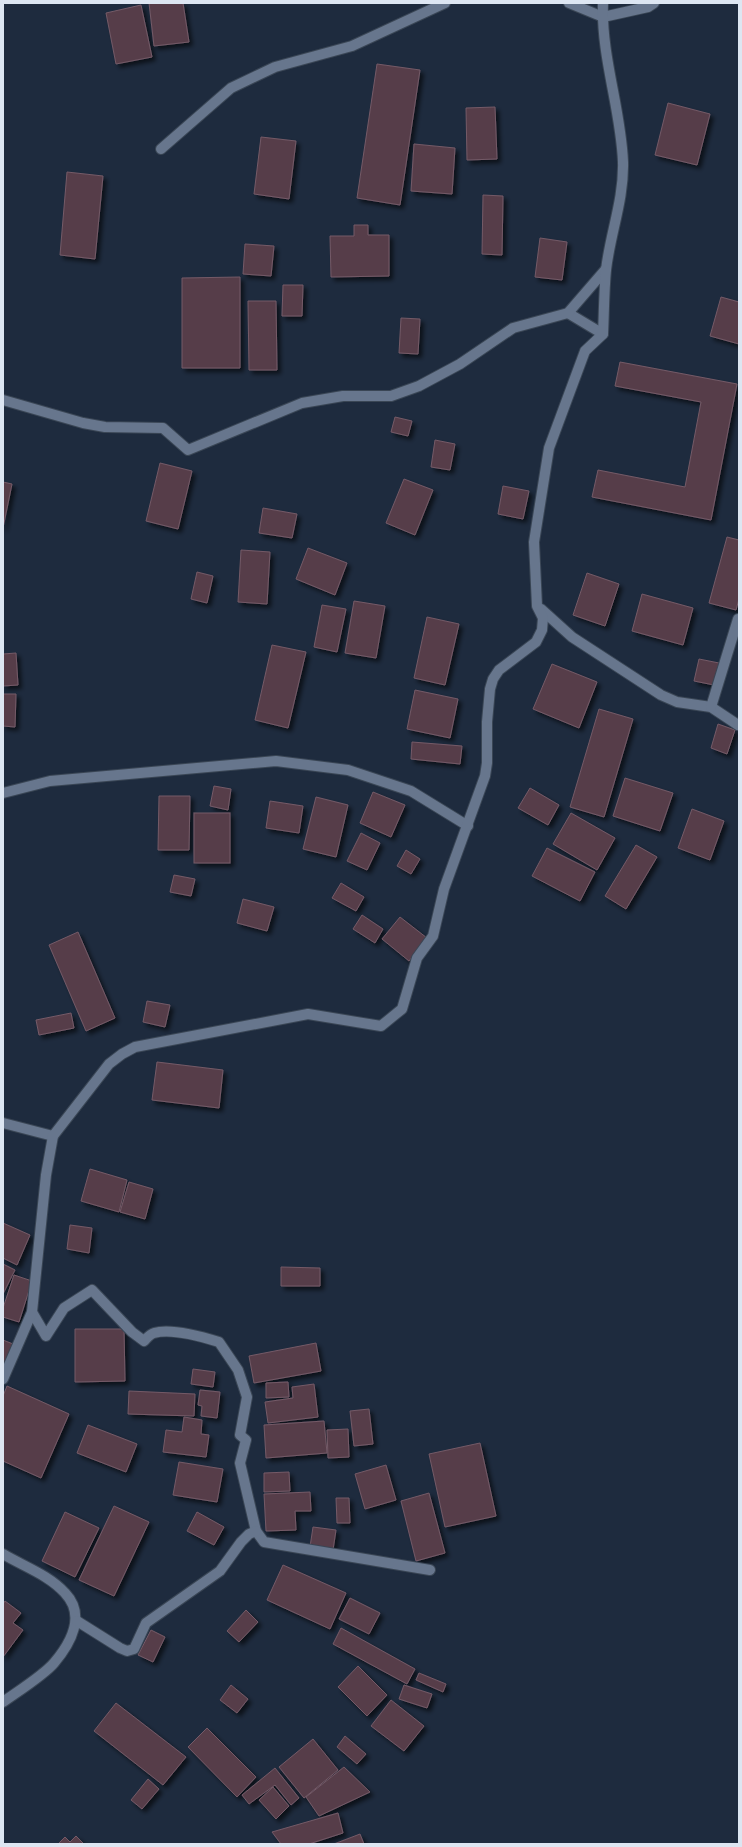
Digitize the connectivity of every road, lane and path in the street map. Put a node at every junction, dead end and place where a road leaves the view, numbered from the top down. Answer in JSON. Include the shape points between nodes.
{"nodes":[{"id":1,"x":445,"y":3,"type":"edge"},
{"id":2,"x":569,"y":3,"type":"edge"},
{"id":3,"x":603,"y":3,"type":"edge"},
{"id":4,"x":654,"y":3,"type":"edge"},
{"id":5,"x":603,"y":17,"type":"junction"},
{"id":6,"x":161,"y":149,"type":"dead end"},
{"id":7,"x":606,"y":269,"type":"junction"},
{"id":8,"x":568,"y":313,"type":"junction"},
{"id":9,"x":603,"y":334,"type":"junction"},
{"id":10,"x":3,"y":400,"type":"edge"},
{"id":11,"x":537,"y":606,"type":"junction"},
{"id":12,"x":738,"y":619,"type":"edge"},
{"id":13,"x":711,"y":707,"type":"junction"},
{"id":14,"x":738,"y":725,"type":"edge"},
{"id":15,"x":3,"y":793,"type":"edge"},
{"id":16,"x":468,"y":826,"type":"junction"},
{"id":17,"x":3,"y":1123,"type":"edge"},
{"id":18,"x":53,"y":1136,"type":"junction"},
{"id":19,"x":32,"y":1312,"type":"junction"},
{"id":20,"x":3,"y":1379,"type":"edge"},
{"id":21,"x":256,"y":1531,"type":"junction"},
{"id":22,"x":3,"y":1554,"type":"edge"},
{"id":23,"x":430,"y":1570,"type":"dead end"},
{"id":24,"x":77,"y":1621,"type":"junction"},
{"id":25,"x":3,"y":1702,"type":"edge"}],
"edges":[{"from":1,"to":6,"type":"street","via":[[352,46],[275,67],[231,88]]},
{"from":2,"to":5,"type":"street"},
{"from":3,"to":5,"type":"street"},
{"from":4,"to":5,"type":"street","via":[[648,7]]},
{"from":5,"to":7,"type":"street","via":[[610,84],[620,125],[623,164],[620,202]]},
{"from":7,"to":8,"type":"street"},
{"from":7,"to":9,"type":"street"},
{"from":8,"to":9,"type":"street"},
{"from":8,"to":10,"type":"street","via":[[513,328],[460,364],[419,386],[391,396],[343,396],[302,403],[188,450],[163,428],[105,427]]},
{"from":9,"to":11,"type":"street","via":[[585,351],[549,448],[534,542]]},
{"from":11,"to":13,"type":"street","via":[[572,637],[661,695],[677,702]]},
{"from":11,"to":16,"type":"street","via":[[543,618],[542,630],[536,642],[499,670],[490,689],[485,776]]},
{"from":12,"to":13,"type":"street"},
{"from":13,"to":14,"type":"street"},
{"from":15,"to":16,"type":"street","via":[[50,781],[276,761],[348,770],[411,791]]},
{"from":16,"to":18,"type":"street","via":[[444,889],[433,936],[417,958],[402,1009],[381,1026],[308,1014],[135,1047],[109,1064]]},
{"from":17,"to":18,"type":"street"},
{"from":18,"to":19,"type":"street","via":[[46,1175]]},
{"from":19,"to":20,"type":"street"},
{"from":19,"to":21,"type":"street","via":[[46,1336],[64,1308],[92,1290],[144,1341],[152,1334],[162,1331],[220,1342],[238,1370],[247,1397],[240,1435],[246,1440],[240,1462]]},
{"from":21,"to":23,"type":"street","via":[[264,1542]]},
{"from":21,"to":24,"type":"street","via":[[241,1542],[220,1571],[146,1623],[134,1650],[120,1648]]},
{"from":22,"to":24,"type":"street","via":[[65,1592],[74,1603]]},
{"from":24,"to":25,"type":"street","via":[[71,1639],[54,1664]]}]}
